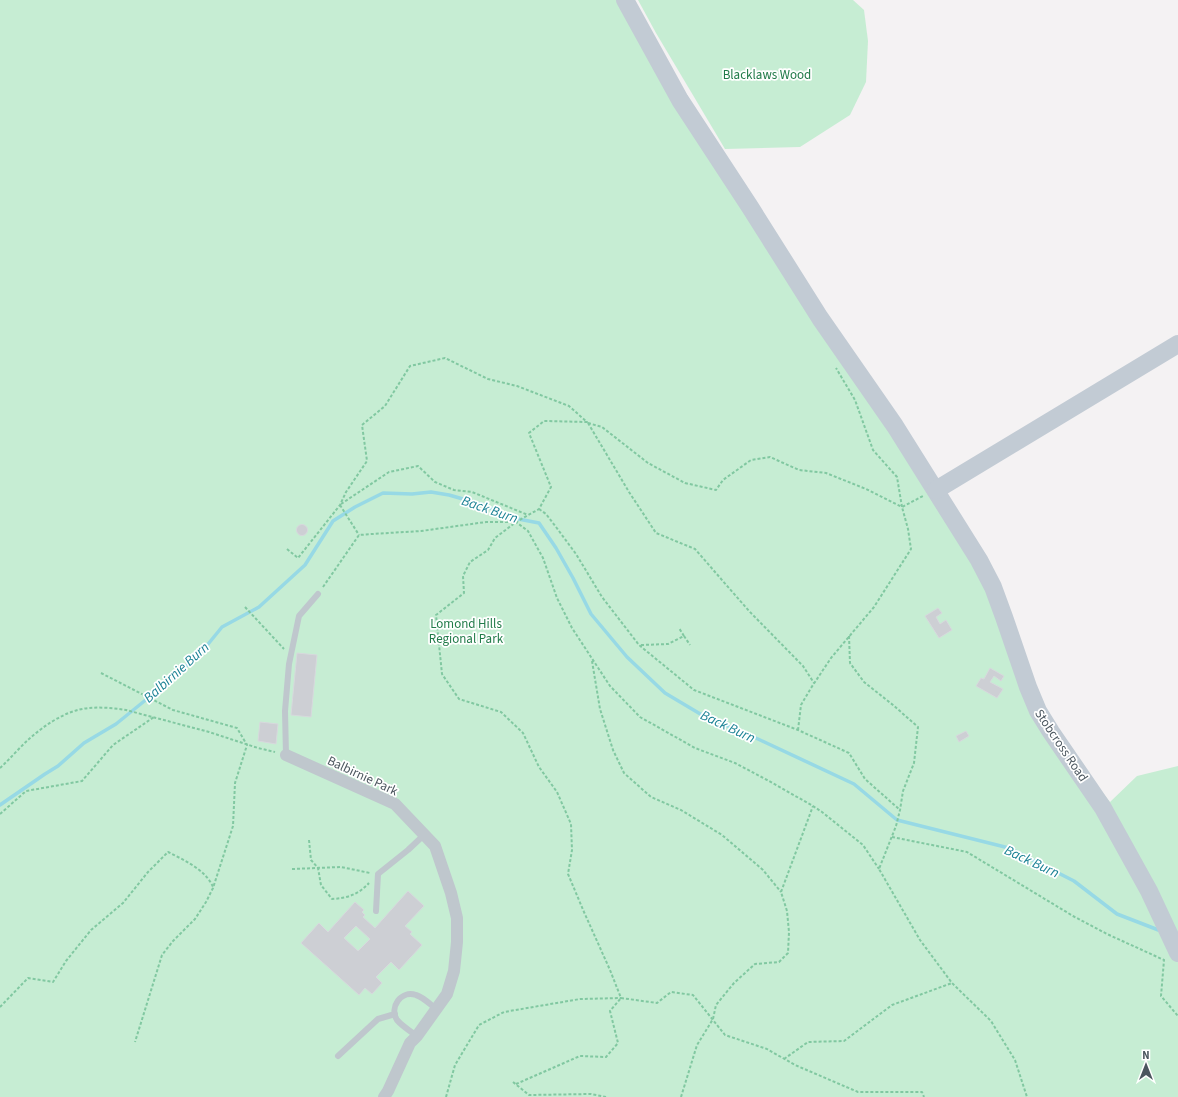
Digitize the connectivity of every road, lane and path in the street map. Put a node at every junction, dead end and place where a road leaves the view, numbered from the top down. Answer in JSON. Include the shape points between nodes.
{"nodes":[{"id":1,"x":624,"y":0,"type":"edge"},
{"id":2,"x":1178,"y":344,"type":"edge"},
{"id":3,"x":836,"y":368,"type":"dead end"},
{"id":4,"x":587,"y":422,"type":"junction"},
{"id":5,"x":936,"y":490,"type":"junction"},
{"id":6,"x":340,"y":505,"type":"junction"},
{"id":7,"x":902,"y":508,"type":"junction"},
{"id":8,"x":539,"y":509,"type":"junction"},
{"id":9,"x":528,"y":515,"type":"junction"},
{"id":10,"x":516,"y":522,"type":"junction"},
{"id":11,"x":358,"y":536,"type":"junction"},
{"id":12,"x":287,"y":549,"type":"dead end"},
{"id":13,"x":318,"y":594,"type":"joint"},
{"id":14,"x":246,"y":607,"type":"dead end"},
{"id":15,"x":679,"y":628,"type":"dead end"},
{"id":16,"x":684,"y":636,"type":"junction"},
{"id":17,"x":850,"y":636,"type":"junction"},
{"id":18,"x":639,"y":645,"type":"junction"},
{"id":19,"x":690,"y":645,"type":"dead end"},
{"id":20,"x":290,"y":655,"type":"junction"},
{"id":21,"x":592,"y":659,"type":"junction"},
{"id":22,"x":101,"y":673,"type":"dead end"},
{"id":23,"x":814,"y":683,"type":"junction"},
{"id":24,"x":154,"y":717,"type":"junction"},
{"id":25,"x":798,"y":730,"type":"junction"},
{"id":26,"x":247,"y":744,"type":"junction"},
{"id":27,"x":286,"y":755,"type":"junction"},
{"id":28,"x":0,"y":768,"type":"edge"},
{"id":29,"x":813,"y":806,"type":"junction"},
{"id":30,"x":900,"y":810,"type":"junction"},
{"id":31,"x":0,"y":814,"type":"edge"},
{"id":32,"x":424,"y":835,"type":"junction"},
{"id":33,"x":892,"y":837,"type":"junction"},
{"id":34,"x":309,"y":840,"type":"dead end"},
{"id":35,"x":318,"y":868,"type":"junction"},
{"id":36,"x":292,"y":869,"type":"dead end"},
{"id":37,"x":879,"y":869,"type":"junction"},
{"id":38,"x":378,"y":874,"type":"junction"},
{"id":39,"x":213,"y":888,"type":"junction"},
{"id":40,"x":781,"y":892,"type":"junction"},
{"id":41,"x":376,"y":912,"type":"dead end"},
{"id":42,"x":1178,"y":953,"type":"edge"},
{"id":43,"x":952,"y":983,"type":"junction"},
{"id":44,"x":621,"y":998,"type":"junction"},
{"id":45,"x":0,"y":1007,"type":"edge"},
{"id":46,"x":436,"y":1009,"type":"junction"},
{"id":47,"x":395,"y":1014,"type":"junction"},
{"id":48,"x":1178,"y":1016,"type":"edge"},
{"id":49,"x":713,"y":1019,"type":"junction"},
{"id":50,"x":417,"y":1036,"type":"junction"},
{"id":51,"x":135,"y":1042,"type":"dead end"},
{"id":52,"x":338,"y":1056,"type":"dead end"},
{"id":53,"x":784,"y":1059,"type":"junction"},
{"id":54,"x":386,"y":1095,"type":"edge"},
{"id":55,"x":446,"y":1097,"type":"edge"},
{"id":56,"x":606,"y":1097,"type":"edge"},
{"id":57,"x":681,"y":1097,"type":"edge"},
{"id":58,"x":924,"y":1097,"type":"edge"},
{"id":59,"x":1028,"y":1097,"type":"edge"}],
"edges":[{"from":1,"to":5,"type":"street","name":"Stobcross Road","via":[[680,100],[820,318]]},
{"from":2,"to":5,"type":"street"},
{"from":3,"to":7,"type":"path","via":[[855,400],[873,450],[897,477]]},
{"from":4,"to":6,"type":"path","via":[[570,406],[517,386],[488,379],[445,358],[410,366],[385,406],[362,425],[367,461]]},
{"from":4,"to":7,"type":"path","via":[[602,427],[648,463],[685,483],[716,490],[723,480],[751,460],[770,457],[799,470],[826,473],[866,489]]},
{"from":4,"to":8,"type":"path","via":[[544,421],[529,432],[551,487]]},
{"from":4,"to":23,"type":"path","via":[[656,534],[695,549],[749,611],[803,666]]},
{"from":5,"to":7,"type":"path"},
{"from":5,"to":42,"type":"street","name":"Stobcross Road","via":[[993,587],[1038,711],[1104,808],[1149,891]]},
{"from":6,"to":9,"type":"path","via":[[389,472],[418,466],[436,482],[454,490],[472,492]]},
{"from":6,"to":11,"type":"path"},
{"from":6,"to":12,"type":"path","via":[[298,558]]},
{"from":7,"to":17,"type":"path","via":[[911,549],[874,607]]},
{"from":8,"to":9,"type":"path"},
{"from":8,"to":18,"type":"path","via":[[556,526],[602,597]]},
{"from":9,"to":10,"type":"path"},
{"from":10,"to":11,"type":"path","via":[[486,522]]},
{"from":10,"to":21,"type":"path","via":[[528,531],[536,545],[557,598]]},
{"from":10,"to":44,"type":"path","via":[[495,538],[488,550],[470,562],[463,576],[464,593],[436,615],[442,674],[459,699],[501,712],[523,733],[539,767],[557,792],[571,824],[572,850],[568,874]]},
{"from":11,"to":13,"type":"path"},
{"from":13,"to":20,"type":"lane","via":[[299,616]]},
{"from":14,"to":20,"type":"path"},
{"from":15,"to":16,"type":"path"},
{"from":16,"to":18,"type":"path","via":[[668,644]]},
{"from":16,"to":19,"type":"path"},
{"from":17,"to":23,"type":"path"},
{"from":17,"to":30,"type":"path","via":[[850,663],[864,682],[918,727],[914,763],[903,791]]},
{"from":18,"to":25,"type":"path","via":[[694,690]]},
{"from":20,"to":27,"type":"lane","via":[[285,711]]},
{"from":21,"to":29,"type":"path","via":[[610,686],[640,717],[695,748],[734,763]]},
{"from":21,"to":40,"type":"path","via":[[600,709],[613,750],[624,773],[651,797],[681,810],[722,835],[763,870]]},
{"from":22,"to":26,"type":"path","via":[[173,710],[237,728]]},
{"from":23,"to":25,"type":"path","via":[[801,705]]},
{"from":24,"to":26,"type":"path"},
{"from":24,"to":28,"type":"path","via":[[114,708],[88,708],[70,713],[50,723],[29,739]]},
{"from":24,"to":31,"type":"path","via":[[113,745],[82,781],[26,791]]},
{"from":25,"to":30,"type":"path","via":[[849,753],[865,779]]},
{"from":26,"to":27,"type":"path"},
{"from":26,"to":39,"type":"path","via":[[235,784],[233,826]]},
{"from":27,"to":32,"type":"street","name":"Balbirnie Park","via":[[395,804]]},
{"from":29,"to":37,"type":"path","via":[[863,845]]},
{"from":29,"to":40,"type":"path"},
{"from":30,"to":33,"type":"path"},
{"from":32,"to":38,"type":"lane"},
{"from":32,"to":46,"type":"street","name":"Balbirnie Park","via":[[435,846],[457,918],[454,971],[447,994]]},
{"from":33,"to":37,"type":"path"},
{"from":33,"to":48,"type":"path","via":[[967,852],[1073,916],[1164,960],[1161,996]]},
{"from":34,"to":35,"type":"path","via":[[311,860]]},
{"from":35,"to":36,"type":"path"},
{"from":35,"to":38,"type":"path","via":[[341,867]]},
{"from":35,"to":38,"type":"path","via":[[321,885],[332,899],[345,898],[363,890]]},
{"from":37,"to":43,"type":"path","via":[[920,940]]},
{"from":38,"to":41,"type":"lane"},
{"from":39,"to":45,"type":"path","via":[[210,881],[191,863],[168,852],[123,903],[91,930],[53,982],[28,978]]},
{"from":39,"to":51,"type":"path","via":[[195,919],[162,955]]},
{"from":40,"to":49,"type":"path","via":[[787,911],[788,953],[779,962],[755,964],[734,983],[716,1005]]},
{"from":43,"to":53,"type":"path","via":[[892,1006],[844,1041],[808,1042]]},
{"from":43,"to":59,"type":"path","via":[[991,1021],[1015,1060]]},
{"from":44,"to":49,"type":"path","via":[[657,1003],[671,992],[693,994]]},
{"from":44,"to":55,"type":"path","via":[[580,999],[504,1012],[479,1025],[455,1065]]},
{"from":44,"to":56,"type":"path","via":[[610,1011],[618,1043],[606,1057],[580,1056],[514,1083],[528,1095],[591,1094]]},
{"from":46,"to":47,"type":"lane","via":[[422,998],[411,994],[400,998],[394,1009]]},
{"from":46,"to":50,"type":"street","name":"Balbirnie Park"},
{"from":47,"to":50,"type":"lane","via":[[397,1020]]},
{"from":47,"to":52,"type":"lane","via":[[378,1019]]},
{"from":49,"to":53,"type":"path","via":[[725,1035],[767,1049]]},
{"from":49,"to":57,"type":"path","via":[[697,1045]]},
{"from":50,"to":54,"type":"street","name":"Balbirnie Park","via":[[410,1043]]},
{"from":53,"to":58,"type":"path","via":[[858,1092],[922,1092]]}]}
